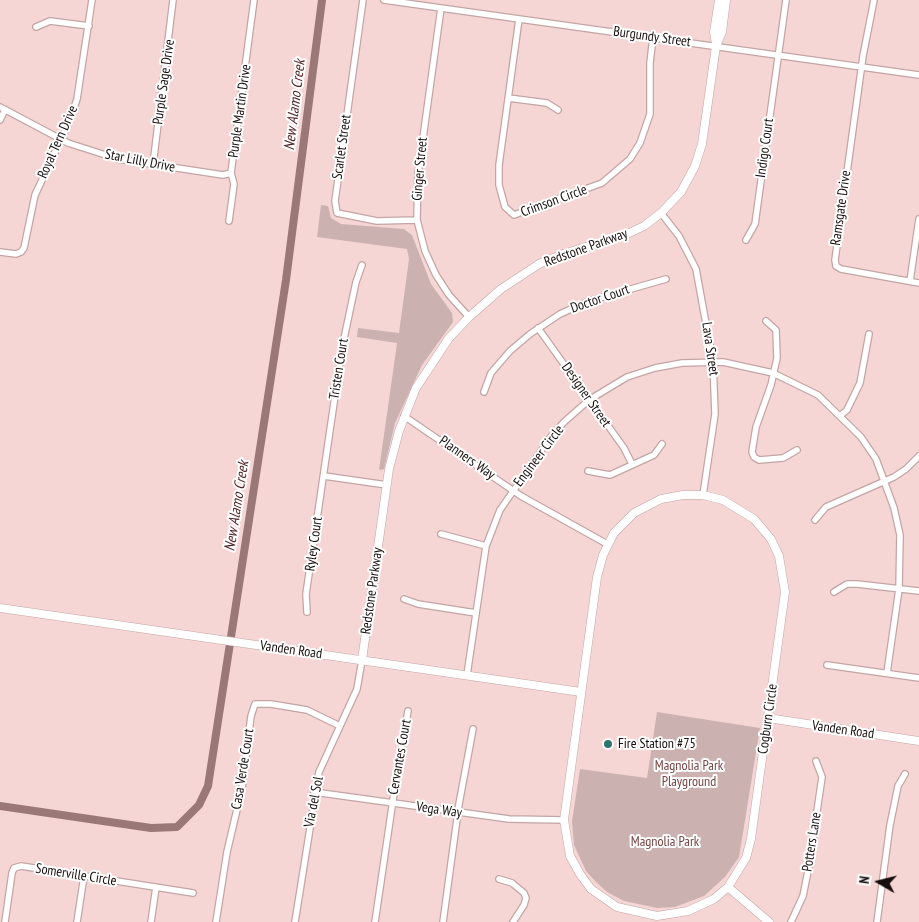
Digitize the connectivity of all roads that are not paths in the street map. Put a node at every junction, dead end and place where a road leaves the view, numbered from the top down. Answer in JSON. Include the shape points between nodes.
{"nodes":[{"id":1,"x":92,"y":0,"type":"edge"},
{"id":2,"x":173,"y":0,"type":"edge"},
{"id":3,"x":254,"y":0,"type":"edge"},
{"id":4,"x":363,"y":0,"type":"edge"},
{"id":5,"x":384,"y":0,"type":"edge"},
{"id":6,"x":719,"y":0,"type":"edge"},
{"id":7,"x":726,"y":0,"type":"edge"},
{"id":8,"x":786,"y":0,"type":"edge"},
{"id":9,"x":874,"y":0,"type":"edge"},
{"id":10,"x":441,"y":8,"type":"junction"},
{"id":11,"x":519,"y":18,"type":"junction"},
{"id":12,"x":89,"y":26,"type":"junction"},
{"id":13,"x":36,"y":27,"type":"dead end"},
{"id":14,"x":653,"y":37,"type":"junction"},
{"id":15,"x":716,"y":46,"type":"junction"},
{"id":16,"x":778,"y":54,"type":"junction"},
{"id":17,"x":862,"y":66,"type":"junction"},
{"id":18,"x":919,"y":75,"type":"edge"},
{"id":19,"x":508,"y":98,"type":"junction"},
{"id":20,"x":3,"y":108,"type":"edge"},
{"id":21,"x":558,"y":110,"type":"dead end"},
{"id":22,"x":0,"y":120,"type":"edge"},
{"id":23,"x":61,"y":139,"type":"junction"},
{"id":24,"x":153,"y":165,"type":"junction"},
{"id":25,"x":231,"y":173,"type":"junction"},
{"id":26,"x":661,"y":213,"type":"junction"},
{"id":27,"x":919,"y":219,"type":"edge"},
{"id":28,"x":417,"y":220,"type":"junction"},
{"id":29,"x":229,"y":222,"type":"dead end"},
{"id":30,"x":746,"y":240,"type":"dead end"},
{"id":31,"x":0,"y":252,"type":"edge"},
{"id":32,"x":362,"y":265,"type":"dead end"},
{"id":33,"x":666,"y":279,"type":"dead end"},
{"id":34,"x":910,"y":281,"type":"junction"},
{"id":35,"x":919,"y":283,"type":"edge"},
{"id":36,"x":469,"y":317,"type":"junction"},
{"id":37,"x":766,"y":321,"type":"dead end"},
{"id":38,"x":538,"y":328,"type":"junction"},
{"id":39,"x":869,"y":334,"type":"dead end"},
{"id":40,"x":713,"y":362,"type":"junction"},
{"id":41,"x":773,"y":372,"type":"junction"},
{"id":42,"x":484,"y":392,"type":"dead end"},
{"id":43,"x":589,"y":400,"type":"junction"},
{"id":44,"x":841,"y":415,"type":"junction"},
{"id":45,"x":404,"y":416,"type":"junction"},
{"id":46,"x":662,"y":444,"type":"dead end"},
{"id":47,"x":797,"y":450,"type":"dead end"},
{"id":48,"x":919,"y":456,"type":"edge"},
{"id":49,"x":632,"y":464,"type":"junction"},
{"id":50,"x":588,"y":471,"type":"dead end"},
{"id":51,"x":324,"y":476,"type":"junction"},
{"id":52,"x":885,"y":481,"type":"junction"},
{"id":53,"x":387,"y":485,"type":"junction"},
{"id":54,"x":512,"y":490,"type":"junction"},
{"id":55,"x":702,"y":495,"type":"junction"},
{"id":56,"x":815,"y":520,"type":"dead end"},
{"id":57,"x":441,"y":534,"type":"dead end"},
{"id":58,"x":607,"y":544,"type":"junction"},
{"id":59,"x":486,"y":546,"type":"junction"},
{"id":60,"x":899,"y":589,"type":"junction"},
{"id":61,"x":919,"y":591,"type":"edge"},
{"id":62,"x":834,"y":592,"type":"dead end"},
{"id":63,"x":404,"y":599,"type":"dead end"},
{"id":64,"x":0,"y":608,"type":"edge"},
{"id":65,"x":308,"y":612,"type":"dead end"},
{"id":66,"x":476,"y":613,"type":"junction"},
{"id":67,"x":362,"y":660,"type":"junction"},
{"id":68,"x":828,"y":665,"type":"dead end"},
{"id":69,"x":887,"y":673,"type":"junction"},
{"id":70,"x":467,"y":675,"type":"junction"},
{"id":71,"x":919,"y":678,"type":"edge"},
{"id":72,"x":581,"y":692,"type":"junction"},
{"id":73,"x":408,"y":711,"type":"dead end"},
{"id":74,"x":768,"y":718,"type":"junction"},
{"id":75,"x":340,"y":726,"type":"junction"},
{"id":76,"x":473,"y":729,"type":"dead end"},
{"id":77,"x":919,"y":741,"type":"edge"},
{"id":78,"x":816,"y":761,"type":"dead end"},
{"id":79,"x":905,"y":774,"type":"dead end"},
{"id":80,"x":314,"y":792,"type":"junction"},
{"id":81,"x":392,"y":803,"type":"junction"},
{"id":82,"x":458,"y":813,"type":"junction"},
{"id":83,"x":564,"y":820,"type":"junction"},
{"id":84,"x":84,"y":876,"type":"junction"},
{"id":85,"x":499,"y":879,"type":"dead end"},
{"id":86,"x":156,"y":887,"type":"junction"},
{"id":87,"x":728,"y":887,"type":"junction"},
{"id":88,"x":192,"y":892,"type":"dead end"},
{"id":89,"x":644,"y":919,"type":"edge"},
{"id":90,"x":5,"y":922,"type":"edge"},
{"id":91,"x":77,"y":922,"type":"edge"},
{"id":92,"x":151,"y":922,"type":"edge"},
{"id":93,"x":216,"y":922,"type":"edge"},
{"id":94,"x":295,"y":922,"type":"edge"},
{"id":95,"x":375,"y":922,"type":"edge"},
{"id":96,"x":443,"y":922,"type":"edge"},
{"id":97,"x":513,"y":922,"type":"edge"},
{"id":98,"x":769,"y":922,"type":"edge"},
{"id":99,"x":791,"y":922,"type":"edge"},
{"id":100,"x":877,"y":922,"type":"edge"}],
"edges":[{"from":1,"to":12,"type":"street","name":"Royal Tern Drive"},
{"from":2,"to":24,"type":"street","name":"Purple Sage Drive"},
{"from":3,"to":25,"type":"street","name":"Purple Martin Drive"},
{"from":4,"to":28,"type":"street","name":"Scarlet Street","via":[[335,202],[337,214],[377,221]]},
{"from":5,"to":10,"type":"street","name":"Burgundy Street"},
{"from":6,"to":15,"type":"street","name":"Redstone Parkway","via":[[714,32]]},
{"from":7,"to":15,"type":"street","name":"Redstone Parkway","via":[[722,32]]},
{"from":8,"to":16,"type":"street","name":"Indigo Court"},
{"from":9,"to":17,"type":"street"},
{"from":10,"to":11,"type":"street","name":"Burgundy Street"},
{"from":10,"to":28,"type":"street","name":"Ginger Street","via":[[418,174]]},
{"from":11,"to":14,"type":"street","name":"Burgundy Street"},
{"from":11,"to":19,"type":"street","name":"Crimson Circle"},
{"from":12,"to":13,"type":"street","via":[[50,21]]},
{"from":12,"to":23,"type":"street","name":"Royal Tern Drive","via":[[77,99]]},
{"from":14,"to":15,"type":"street","name":"Burgundy Street"},
{"from":14,"to":19,"type":"street","name":"Crimson Circle","via":[[650,114],[640,143],[630,159],[602,182],[514,215],[505,207],[499,185]]},
{"from":15,"to":16,"type":"street","name":"Burgundy Street"},
{"from":15,"to":26,"type":"street","name":"Redstone Parkway","via":[[702,144],[695,166],[681,192]]},
{"from":16,"to":17,"type":"street","name":"Burgundy Street"},
{"from":16,"to":30,"type":"street","name":"Indigo Court","via":[[755,224]]},
{"from":17,"to":18,"type":"street","name":"Burgundy Street"},
{"from":17,"to":34,"type":"street","name":"Ramsgate Drive","via":[[835,244],[836,266]]},
{"from":19,"to":21,"type":"street","via":[[547,103]]},
{"from":20,"to":22,"type":"street"},
{"from":20,"to":23,"type":"street","name":"Star Lilly Drive"},
{"from":23,"to":24,"type":"street","name":"Star Lilly Drive","via":[[118,159]]},
{"from":23,"to":31,"type":"street","name":"Royal Tern Drive","via":[[35,195],[21,252]]},
{"from":24,"to":25,"type":"street","name":"Star Lilly Drive","via":[[223,175]]},
{"from":25,"to":29,"type":"street","name":"Purple Martin Drive","via":[[234,184]]},
{"from":26,"to":36,"type":"street","name":"Redstone Parkway","via":[[625,235],[578,248],[539,264],[501,289]]},
{"from":26,"to":40,"type":"street","name":"Lava Street","via":[[679,236],[696,269]]},
{"from":27,"to":34,"type":"street"},
{"from":28,"to":36,"type":"street","name":"Ginger Street","via":[[425,251],[436,275],[448,295]]},
{"from":32,"to":51,"type":"street","name":"Tristen Court","via":[[342,348]]},
{"from":33,"to":38,"type":"street","name":"Doctor Court","via":[[589,300]]},
{"from":34,"to":35,"type":"street","name":"Ramsgate Drive"},
{"from":36,"to":45,"type":"street","name":"Redstone Parkway","via":[[432,362]]},
{"from":37,"to":41,"type":"street","via":[[776,330]]},
{"from":38,"to":42,"type":"street","name":"Doctor Court","via":[[510,351],[491,373]]},
{"from":38,"to":43,"type":"street","name":"Designer Street"},
{"from":39,"to":44,"type":"street","via":[[860,383],[847,410]]},
{"from":40,"to":41,"type":"street","name":"Engineer Circle"},
{"from":40,"to":43,"type":"street","name":"Engineer Circle","via":[[682,362],[655,368],[626,378]]},
{"from":40,"to":55,"type":"street","name":"Lava Street","via":[[715,414]]},
{"from":41,"to":44,"type":"street","name":"Engineer Circle","via":[[818,395]]},
{"from":41,"to":47,"type":"street","via":[[757,421],[752,452],[759,460],[783,458]]},
{"from":43,"to":49,"type":"street","name":"Designer Street"},
{"from":43,"to":54,"type":"street","name":"Engineer Circle","via":[[550,438]]},
{"from":44,"to":52,"type":"street","name":"Engineer Circle","via":[[876,460]]},
{"from":45,"to":53,"type":"street","name":"Redstone Parkway"},
{"from":45,"to":54,"type":"street","name":"Planners Way"},
{"from":46,"to":49,"type":"street","via":[[654,455]]},
{"from":48,"to":52,"type":"street","via":[[906,469]]},
{"from":49,"to":50,"type":"street","via":[[610,475]]},
{"from":51,"to":53,"type":"street"},
{"from":51,"to":65,"type":"street","name":"Ryley Court","via":[[306,594]]},
{"from":52,"to":56,"type":"street","via":[[826,507]]},
{"from":52,"to":60,"type":"street","name":"Engineer Circle","via":[[900,535]]},
{"from":53,"to":67,"type":"street","name":"Redstone Parkway"},
{"from":54,"to":58,"type":"street","name":"Planners Way"},
{"from":54,"to":59,"type":"street","name":"Engineer Circle"},
{"from":55,"to":58,"type":"street","name":"Cogburn Circle","via":[[675,496],[647,505],[623,522]]},
{"from":55,"to":74,"type":"street","name":"Cogburn Circle","via":[[722,500],[749,514],[771,539],[781,562],[785,592]]},
{"from":57,"to":59,"type":"street"},
{"from":58,"to":72,"type":"street","name":"Cogburn Circle","via":[[597,577]]},
{"from":59,"to":66,"type":"street","name":"Engineer Circle"},
{"from":60,"to":61,"type":"street"},
{"from":60,"to":62,"type":"street","via":[[848,584]]},
{"from":60,"to":69,"type":"street","name":"Engineer Circle"},
{"from":63,"to":66,"type":"street"},
{"from":64,"to":67,"type":"street","name":"Vanden Road"},
{"from":66,"to":70,"type":"street","name":"Engineer Circle"},
{"from":67,"to":70,"type":"street","name":"Vanden Road"},
{"from":67,"to":75,"type":"street","name":"Via del Sol","via":[[357,689]]},
{"from":68,"to":69,"type":"street"},
{"from":69,"to":71,"type":"street"},
{"from":70,"to":72,"type":"street","name":"Vanden Road"},
{"from":72,"to":83,"type":"street","name":"Cogburn Circle"},
{"from":73,"to":81,"type":"street","name":"Cervantes Court"},
{"from":74,"to":77,"type":"street","name":"Vanden Road"},
{"from":74,"to":87,"type":"street","name":"Cogburn Circle","via":[[751,839],[741,867]]},
{"from":75,"to":80,"type":"street","name":"Via del Sol","via":[[319,772]]},
{"from":75,"to":93,"type":"street","name":"Casa Verde Court","via":[[307,710],[255,704]]},
{"from":76,"to":82,"type":"street"},
{"from":78,"to":99,"type":"street","name":"Potters Lane","via":[[822,777],[810,866],[803,896]]},
{"from":79,"to":100,"type":"street","via":[[898,786],[890,825]]},
{"from":80,"to":81,"type":"street","name":"Vega Way"},
{"from":80,"to":94,"type":"street","name":"Via del Sol"},
{"from":81,"to":82,"type":"street","name":"Vega Way"},
{"from":81,"to":95,"type":"street"},
{"from":82,"to":83,"type":"street","name":"Vega Way","via":[[509,819]]},
{"from":82,"to":96,"type":"street"},
{"from":83,"to":89,"type":"street","name":"Cogburn Circle","via":[[570,856],[580,874],[617,907]]},
{"from":84,"to":86,"type":"street","name":"Somerville Circle"},
{"from":84,"to":90,"type":"street","name":"Somerville Circle","via":[[21,866],[14,868]]},
{"from":84,"to":91,"type":"street"},
{"from":85,"to":97,"type":"street","via":[[518,886],[526,898]]},
{"from":86,"to":88,"type":"street","name":"Somerville Circle"},
{"from":86,"to":92,"type":"street"},
{"from":87,"to":89,"type":"street","name":"Cogburn Circle","via":[[688,912]]},
{"from":87,"to":98,"type":"street"}]}
